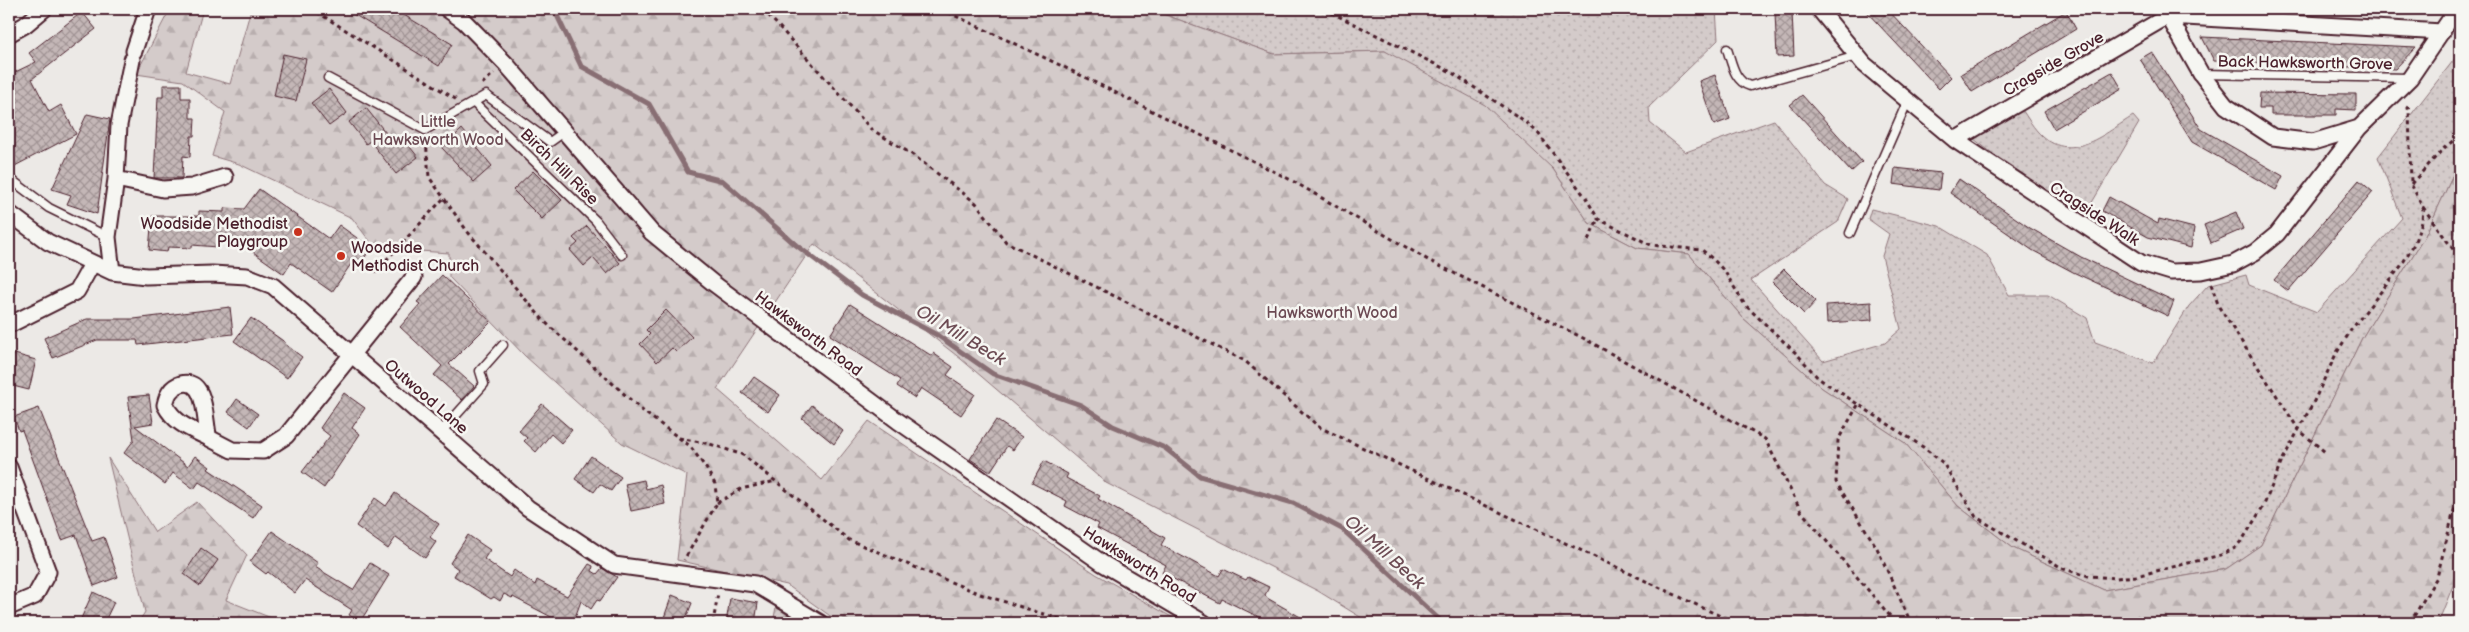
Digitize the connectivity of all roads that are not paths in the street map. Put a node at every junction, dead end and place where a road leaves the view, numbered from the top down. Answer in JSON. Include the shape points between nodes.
{"nodes":[{"id":1,"x":44,"y":9,"type":"edge"},
{"id":2,"x":148,"y":9,"type":"edge"},
{"id":3,"x":447,"y":9,"type":"edge"},
{"id":4,"x":2456,"y":9,"type":"edge"},
{"id":5,"x":1823,"y":10,"type":"edge"},
{"id":6,"x":2166,"y":12,"type":"edge"},
{"id":7,"x":2442,"y":32,"type":"junction"},
{"id":8,"x":9,"y":34,"type":"edge"},
{"id":9,"x":1727,"y":49,"type":"dead end"},
{"id":10,"x":1857,"y":56,"type":"junction"},
{"id":11,"x":2201,"y":74,"type":"junction"},
{"id":12,"x":328,"y":78,"type":"dead end"},
{"id":13,"x":2410,"y":78,"type":"junction"},
{"id":14,"x":1908,"y":100,"type":"junction"},
{"id":15,"x":473,"y":102,"type":"junction"},
{"id":16,"x":2359,"y":128,"type":"junction"},
{"id":17,"x":564,"y":132,"type":"junction"},
{"id":18,"x":1955,"y":140,"type":"junction"},
{"id":19,"x":224,"y":177,"type":"dead end"},
{"id":20,"x":9,"y":178,"type":"edge"},
{"id":21,"x":116,"y":179,"type":"junction"},
{"id":22,"x":9,"y":213,"type":"edge"},
{"id":23,"x":1850,"y":233,"type":"dead end"},
{"id":24,"x":108,"y":237,"type":"junction"},
{"id":25,"x":622,"y":255,"type":"dead end"},
{"id":26,"x":92,"y":264,"type":"junction"},
{"id":27,"x":112,"y":272,"type":"junction"},
{"id":28,"x":414,"y":277,"type":"dead end"},
{"id":29,"x":9,"y":324,"type":"edge"},
{"id":30,"x":503,"y":345,"type":"dead end"},
{"id":31,"x":352,"y":354,"type":"junction"},
{"id":32,"x":441,"y":432,"type":"junction"},
{"id":33,"x":210,"y":438,"type":"dead end"},
{"id":34,"x":9,"y":467,"type":"edge"},
{"id":35,"x":9,"y":607,"type":"edge"},
{"id":36,"x":820,"y":623,"type":"edge"},
{"id":37,"x":1204,"y":623,"type":"edge"}],
"edges":[{"from":1,"to":8,"type":"street"},
{"from":2,"to":21,"type":"street","via":[[133,56],[118,125]]},
{"from":3,"to":17,"type":"street","name":"Hawksworth Road","via":[[464,21],[506,64]]},
{"from":4,"to":7,"type":"street","name":"Cragside Walk"},
{"from":5,"to":10,"type":"street","name":"Cragside Walk"},
{"from":6,"to":7,"type":"street"},
{"from":6,"to":11,"type":"street"},
{"from":6,"to":18,"type":"street","name":"Cragside Grove"},
{"from":7,"to":13,"type":"street","name":"Cragside Walk"},
{"from":9,"to":10,"type":"lane","via":[[1737,76],[1742,84],[1750,86]]},
{"from":10,"to":14,"type":"street","name":"Cragside Walk"},
{"from":11,"to":13,"type":"lane","name":"Back Hawksworth Grove"},
{"from":11,"to":16,"type":"street","via":[[2226,106],[2272,137],[2313,142]]},
{"from":12,"to":15,"type":"lane","name":"Birch Hill Rise","via":[[425,130]]},
{"from":13,"to":16,"type":"street","name":"Cragside Walk"},
{"from":14,"to":18,"type":"street","name":"Cragside Walk"},
{"from":14,"to":23,"type":"lane"},
{"from":15,"to":17,"type":"lane","name":"Birch Hill Rise","via":[[486,95],[550,142]]},
{"from":15,"to":25,"type":"lane","name":"Birch Hill Rise","via":[[596,221]]},
{"from":16,"to":18,"type":"street","name":"Cragside Walk","via":[[2277,234],[2255,252],[2233,264],[2207,270],[2171,272],[2141,263]]},
{"from":17,"to":37,"type":"street","name":"Hawksworth Road","via":[[652,234],[713,284],[898,421],[1102,563]]},
{"from":19,"to":21,"type":"street","via":[[192,188],[163,189]]},
{"from":20,"to":24,"type":"lane","via":[[49,208]]},
{"from":21,"to":24,"type":"street"},
{"from":22,"to":26,"type":"street","name":"Outwood Lane","via":[[48,242]]},
{"from":24,"to":27,"type":"street"},
{"from":26,"to":27,"type":"street","name":"Outwood Lane"},
{"from":26,"to":29,"type":"street","via":[[77,291]]},
{"from":27,"to":31,"type":"street","name":"Outwood Lane","via":[[146,276],[248,276],[273,286]]},
{"from":28,"to":31,"type":"street"},
{"from":30,"to":32,"type":"lane","via":[[480,370],[484,384]]},
{"from":31,"to":32,"type":"street","name":"Outwood Lane"},
{"from":31,"to":33,"type":"street","via":[[286,436],[263,450],[232,450]]},
{"from":32,"to":36,"type":"street","name":"Outwood Lane","via":[[528,508],[614,565],[755,584]]},
{"from":34,"to":35,"type":"street","via":[[48,572],[35,596]]}]}
